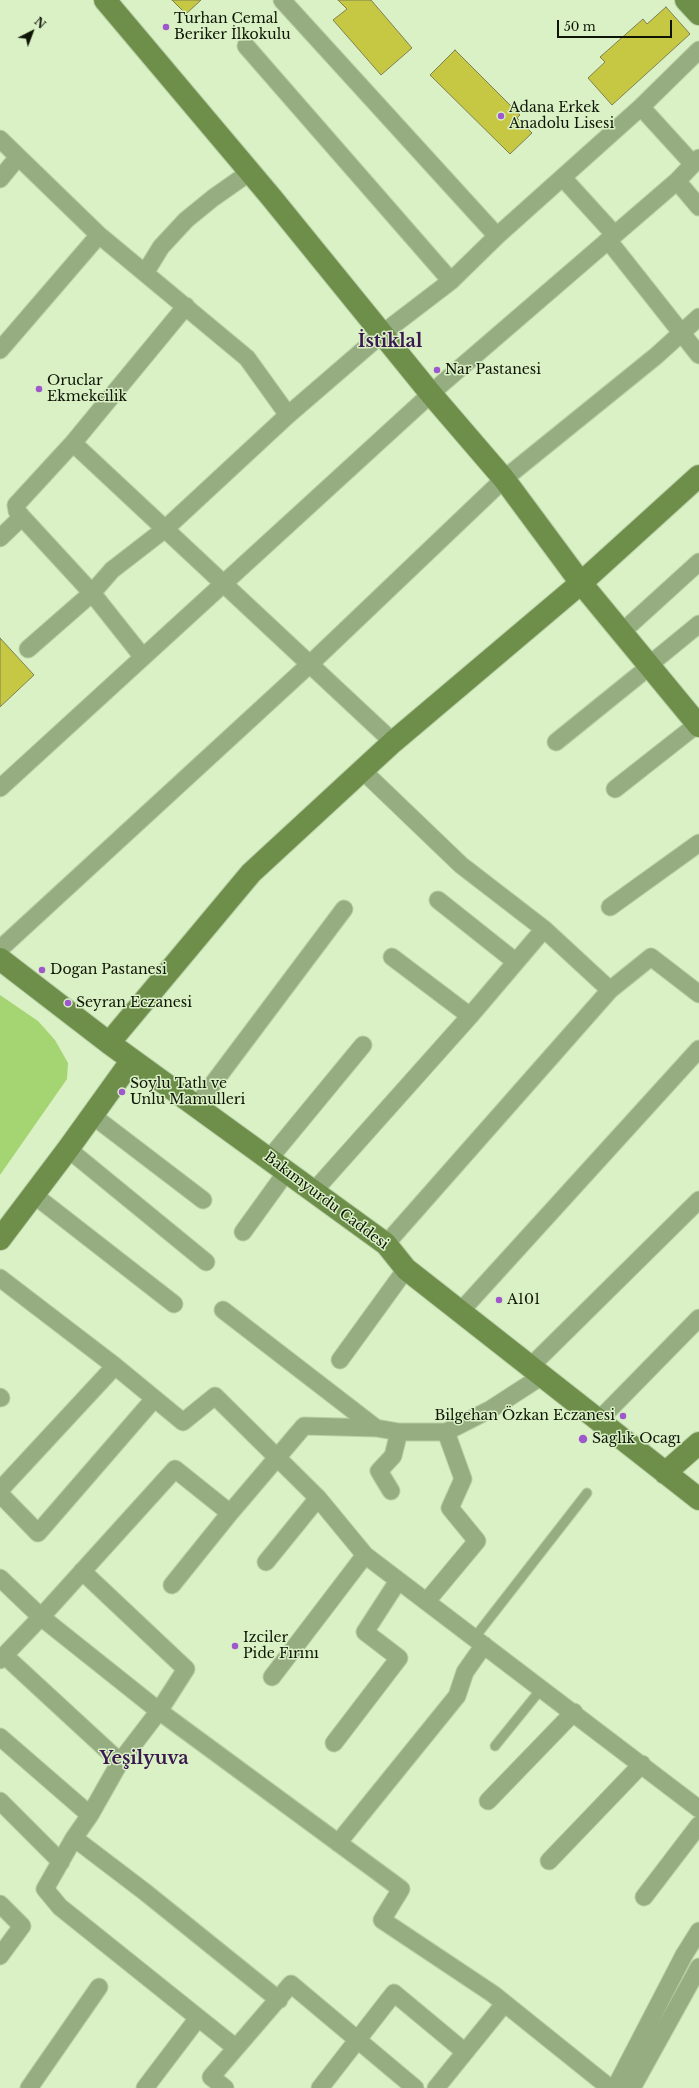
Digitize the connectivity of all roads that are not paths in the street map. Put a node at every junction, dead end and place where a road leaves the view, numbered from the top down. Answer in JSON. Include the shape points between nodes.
{"nodes":[{"id":1,"x":105,"y":0,"type":"edge"},
{"id":2,"x":282,"y":0,"type":"edge"},
{"id":3,"x":686,"y":0,"type":"edge"},
{"id":4,"x":699,"y":14,"type":"edge"},
{"id":5,"x":246,"y":46,"type":"dead end"},
{"id":6,"x":699,"y":50,"type":"edge"},
{"id":7,"x":641,"y":107,"type":"junction"},
{"id":8,"x":0,"y":139,"type":"edge"},
{"id":9,"x":18,"y":157,"type":"junction"},
{"id":10,"x":696,"y":161,"type":"edge"},
{"id":11,"x":250,"y":172,"type":"junction"},
{"id":12,"x":563,"y":178,"type":"junction"},
{"id":13,"x":0,"y":179,"type":"edge"},
{"id":14,"x":677,"y":181,"type":"junction"},
{"id":15,"x":699,"y":207,"type":"edge"},
{"id":16,"x":99,"y":235,"type":"junction"},
{"id":17,"x":497,"y":236,"type":"junction"},
{"id":18,"x":611,"y":237,"type":"junction"},
{"id":19,"x":145,"y":273,"type":"junction"},
{"id":20,"x":451,"y":281,"type":"junction"},
{"id":21,"x":186,"y":306,"type":"junction"},
{"id":22,"x":699,"y":317,"type":"edge"},
{"id":23,"x":681,"y":332,"type":"junction"},
{"id":24,"x":383,"y":334,"type":"junction"},
{"id":25,"x":0,"y":350,"type":"edge"},
{"id":26,"x":699,"y":355,"type":"edge"},
{"id":27,"x":431,"y":394,"type":"junction"},
{"id":28,"x":288,"y":415,"type":"junction"},
{"id":29,"x":73,"y":443,"type":"junction"},
{"id":30,"x":699,"y":476,"type":"edge"},
{"id":31,"x":504,"y":479,"type":"junction"},
{"id":32,"x":22,"y":516,"type":"junction"},
{"id":33,"x":165,"y":530,"type":"junction"},
{"id":34,"x":0,"y":538,"type":"edge"},
{"id":35,"x":699,"y":562,"type":"edge"},
{"id":36,"x":222,"y":583,"type":"junction"},
{"id":37,"x":581,"y":583,"type":"junction"},
{"id":38,"x":92,"y":593,"type":"junction"},
{"id":39,"x":699,"y":624,"type":"edge"},
{"id":40,"x":622,"y":632,"type":"junction"},
{"id":41,"x":28,"y":649,"type":"dead end"},
{"id":42,"x":142,"y":656,"type":"junction"},
{"id":43,"x":310,"y":664,"type":"junction"},
{"id":44,"x":650,"y":665,"type":"junction"},
{"id":45,"x":698,"y":725,"type":"edge"},
{"id":46,"x":393,"y":742,"type":"junction"},
{"id":47,"x":556,"y":742,"type":"dead end"},
{"id":48,"x":362,"y":770,"type":"junction"},
{"id":49,"x":0,"y":788,"type":"edge"},
{"id":50,"x":615,"y":789,"type":"dead end"},
{"id":51,"x":699,"y":843,"type":"edge"},
{"id":52,"x":438,"y":900,"type":"dead end"},
{"id":53,"x":610,"y":907,"type":"dead end"},
{"id":54,"x":344,"y":908,"type":"dead end"},
{"id":55,"x":544,"y":929,"type":"junction"},
{"id":56,"x":0,"y":950,"type":"edge"},
{"id":57,"x":392,"y":957,"type":"dead end"},
{"id":58,"x":0,"y":959,"type":"edge"},
{"id":59,"x":516,"y":962,"type":"junction"},
{"id":60,"x":610,"y":990,"type":"junction"},
{"id":61,"x":699,"y":994,"type":"edge"},
{"id":62,"x":470,"y":1016,"type":"junction"},
{"id":63,"x":109,"y":1043,"type":"junction"},
{"id":64,"x":363,"y":1045,"type":"dead end"},
{"id":65,"x":699,"y":1049,"type":"edge"},
{"id":66,"x":132,"y":1060,"type":"junction"},
{"id":67,"x":197,"y":1106,"type":"junction"},
{"id":68,"x":93,"y":1116,"type":"junction"},
{"id":69,"x":68,"y":1149,"type":"junction"},
{"id":70,"x":278,"y":1165,"type":"junction"},
{"id":71,"x":314,"y":1191,"type":"junction"},
{"id":72,"x":34,"y":1195,"type":"junction"},
{"id":73,"x":204,"y":1200,"type":"dead end"},
{"id":74,"x":699,"y":1200,"type":"edge"},
{"id":75,"x":243,"y":1232,"type":"dead end"},
{"id":76,"x":0,"y":1239,"type":"edge"},
{"id":77,"x":386,"y":1244,"type":"junction"},
{"id":78,"x":206,"y":1262,"type":"dead end"},
{"id":79,"x":406,"y":1269,"type":"junction"},
{"id":80,"x":0,"y":1278,"type":"edge"},
{"id":81,"x":174,"y":1304,"type":"dead end"},
{"id":82,"x":223,"y":1310,"type":"dead end"},
{"id":83,"x":460,"y":1312,"type":"junction"},
{"id":84,"x":699,"y":1318,"type":"edge"},
{"id":85,"x":340,"y":1360,"type":"dead end"},
{"id":86,"x":115,"y":1366,"type":"junction"},
{"id":87,"x":536,"y":1371,"type":"junction"},
{"id":88,"x":154,"y":1399,"type":"junction"},
{"id":89,"x":598,"y":1421,"type":"junction"},
{"id":90,"x":376,"y":1428,"type":"junction"},
{"id":91,"x":399,"y":1432,"type":"junction"},
{"id":92,"x":446,"y":1432,"type":"junction"},
{"id":93,"x":699,"y":1443,"type":"edge"},
{"id":94,"x":278,"y":1457,"type":"junction"},
{"id":95,"x":664,"y":1473,"type":"junction"},
{"id":96,"x":0,"y":1490,"type":"edge"},
{"id":97,"x":391,"y":1491,"type":"dead end"},
{"id":98,"x":587,"y":1493,"type":"dead end"},
{"id":99,"x":0,"y":1494,"type":"edge"},
{"id":100,"x":318,"y":1498,"type":"junction"},
{"id":101,"x":699,"y":1499,"type":"edge"},
{"id":102,"x":230,"y":1513,"type":"junction"},
{"id":103,"x":365,"y":1555,"type":"junction"},
{"id":104,"x":266,"y":1562,"type":"dead end"},
{"id":105,"x":82,"y":1571,"type":"junction"},
{"id":106,"x":0,"y":1578,"type":"edge"},
{"id":107,"x":398,"y":1581,"type":"junction"},
{"id":108,"x":172,"y":1585,"type":"dead end"},
{"id":109,"x":427,"y":1601,"type":"junction"},
{"id":110,"x":41,"y":1617,"type":"junction"},
{"id":111,"x":480,"y":1641,"type":"junction"},
{"id":112,"x":2,"y":1658,"type":"edge"},
{"id":113,"x":272,"y":1677,"type":"dead end"},
{"id":114,"x":542,"y":1688,"type":"junction"},
{"id":115,"x":159,"y":1711,"type":"junction"},
{"id":116,"x":574,"y":1712,"type":"junction"},
{"id":117,"x":0,"y":1737,"type":"edge"},
{"id":118,"x":334,"y":1743,"type":"dead end"},
{"id":119,"x":494,"y":1746,"type":"dead end"},
{"id":120,"x":120,"y":1762,"type":"junction"},
{"id":121,"x":642,"y":1764,"type":"junction"},
{"id":122,"x":0,"y":1801,"type":"edge"},
{"id":123,"x":488,"y":1801,"type":"dead end"},
{"id":124,"x":699,"y":1809,"type":"edge"},
{"id":125,"x":90,"y":1815,"type":"junction"},
{"id":126,"x":699,"y":1825,"type":"edge"},
{"id":127,"x":74,"y":1838,"type":"junction"},
{"id":128,"x":338,"y":1843,"type":"junction"},
{"id":129,"x":61,"y":1862,"type":"junction"},
{"id":130,"x":549,"y":1862,"type":"dead end"},
{"id":131,"x":644,"y":1897,"type":"dead end"},
{"id":132,"x":0,"y":1904,"type":"edge"},
{"id":133,"x":699,"y":1931,"type":"edge"},
{"id":134,"x":0,"y":1956,"type":"edge"},
{"id":135,"x":699,"y":1967,"type":"edge"},
{"id":136,"x":98,"y":1987,"type":"dead end"},
{"id":137,"x":279,"y":2000,"type":"junction"},
{"id":138,"x":504,"y":2004,"type":"junction"},
{"id":139,"x":198,"y":2018,"type":"junction"},
{"id":140,"x":357,"y":2039,"type":"junction"},
{"id":141,"x":236,"y":2048,"type":"junction"},
{"id":142,"x":465,"y":2052,"type":"junction"},
{"id":143,"x":29,"y":2088,"type":"edge"},
{"id":144,"x":145,"y":2088,"type":"edge"},
{"id":145,"x":225,"y":2088,"type":"edge"},
{"id":146,"x":320,"y":2088,"type":"edge"},
{"id":147,"x":415,"y":2088,"type":"edge"},
{"id":148,"x":436,"y":2088,"type":"edge"},
{"id":149,"x":610,"y":2088,"type":"edge"},
{"id":150,"x":615,"y":2088,"type":"edge"},
{"id":151,"x":632,"y":2088,"type":"edge"}],
"edges":[{"from":1,"to":11,"type":"street"},
{"from":2,"to":17,"type":"street"},
{"from":3,"to":4,"type":"street"},
{"from":5,"to":20,"type":"street"},
{"from":6,"to":7,"type":"street"},
{"from":7,"to":10,"type":"street"},
{"from":7,"to":12,"type":"street"},
{"from":8,"to":9,"type":"street"},
{"from":9,"to":13,"type":"street"},
{"from":9,"to":16,"type":"street"},
{"from":10,"to":14,"type":"street"},
{"from":11,"to":19,"type":"street","via":[[186,220],[161,247]]},
{"from":11,"to":24,"type":"street"},
{"from":12,"to":17,"type":"street"},
{"from":12,"to":18,"type":"street"},
{"from":14,"to":15,"type":"street"},
{"from":14,"to":18,"type":"street"},
{"from":16,"to":19,"type":"street"},
{"from":16,"to":25,"type":"street"},
{"from":17,"to":20,"type":"street"},
{"from":18,"to":23,"type":"street"},
{"from":18,"to":27,"type":"street"},
{"from":19,"to":21,"type":"street"},
{"from":20,"to":24,"type":"street"},
{"from":21,"to":28,"type":"street","via":[[246,358]]},
{"from":21,"to":29,"type":"street"},
{"from":22,"to":23,"type":"street"},
{"from":23,"to":26,"type":"street"},
{"from":23,"to":31,"type":"street","via":[[656,356]]},
{"from":24,"to":27,"type":"street"},
{"from":24,"to":28,"type":"street"},
{"from":27,"to":31,"type":"street"},
{"from":27,"to":36,"type":"street"},
{"from":28,"to":33,"type":"street"},
{"from":29,"to":32,"type":"street","via":[[16,505]]},
{"from":29,"to":33,"type":"street"},
{"from":30,"to":37,"type":"street"},
{"from":31,"to":37,"type":"street"},
{"from":31,"to":43,"type":"street"},
{"from":32,"to":34,"type":"street"},
{"from":32,"to":38,"type":"street"},
{"from":33,"to":36,"type":"street"},
{"from":33,"to":38,"type":"street","via":[[112,570]]},
{"from":35,"to":40,"type":"street"},
{"from":36,"to":42,"type":"street"},
{"from":36,"to":43,"type":"street"},
{"from":37,"to":40,"type":"street"},
{"from":37,"to":46,"type":"street"},
{"from":38,"to":41,"type":"street"},
{"from":38,"to":42,"type":"street"},
{"from":39,"to":44,"type":"street"},
{"from":40,"to":44,"type":"street"},
{"from":42,"to":49,"type":"street"},
{"from":43,"to":46,"type":"street"},
{"from":43,"to":56,"type":"street"},
{"from":44,"to":45,"type":"street"},
{"from":44,"to":47,"type":"street"},
{"from":45,"to":50,"type":"street"},
{"from":46,"to":48,"type":"street"},
{"from":48,"to":55,"type":"street","via":[[461,865]]},
{"from":48,"to":63,"type":"street","via":[[251,873]]},
{"from":51,"to":53,"type":"street"},
{"from":52,"to":59,"type":"street"},
{"from":54,"to":67,"type":"street"},
{"from":55,"to":59,"type":"street"},
{"from":55,"to":60,"type":"street"},
{"from":57,"to":62,"type":"street"},
{"from":58,"to":63,"type":"street","name":"Bakımyurdu Caddesi"},
{"from":59,"to":62,"type":"street"},
{"from":60,"to":61,"type":"street","via":[[651,957]]},
{"from":60,"to":77,"type":"street"},
{"from":62,"to":71,"type":"street"},
{"from":63,"to":66,"type":"street","name":"Bakımyurdu Caddesi"},
{"from":64,"to":70,"type":"street"},
{"from":65,"to":83,"type":"street"},
{"from":66,"to":67,"type":"street","name":"Bakımyurdu Caddesi"},
{"from":66,"to":68,"type":"street"},
{"from":67,"to":70,"type":"street","name":"Bakımyurdu Caddesi"},
{"from":68,"to":69,"type":"street"},
{"from":68,"to":73,"type":"street"},
{"from":69,"to":72,"type":"street"},
{"from":69,"to":78,"type":"street"},
{"from":70,"to":71,"type":"street","name":"Bakımyurdu Caddesi"},
{"from":70,"to":75,"type":"street"},
{"from":71,"to":77,"type":"street","name":"Bakımyurdu Caddesi"},
{"from":72,"to":76,"type":"street"},
{"from":72,"to":81,"type":"street"},
{"from":74,"to":87,"type":"street"},
{"from":77,"to":79,"type":"street","name":"Bakımyurdu Caddesi"},
{"from":79,"to":83,"type":"street","name":"Bakımyurdu Caddesi"},
{"from":79,"to":85,"type":"street"},
{"from":80,"to":86,"type":"street"},
{"from":82,"to":90,"type":"street"},
{"from":83,"to":87,"type":"street","name":"Bakımyurdu Caddesi"},
{"from":84,"to":89,"type":"street"},
{"from":86,"to":88,"type":"street"},
{"from":86,"to":96,"type":"street"},
{"from":87,"to":89,"type":"street","name":"Bakımyurdu Caddesi"},
{"from":87,"to":92,"type":"street","via":[[490,1409]]},
{"from":88,"to":94,"type":"street","via":[[183,1422],[215,1396]]},
{"from":88,"to":99,"type":"street","via":[[38,1532]]},
{"from":89,"to":95,"type":"street","name":"Bakımyurdu Caddesi"},
{"from":90,"to":91,"type":"street"},
{"from":90,"to":94,"type":"street","via":[[304,1426]]},
{"from":91,"to":92,"type":"street"},
{"from":91,"to":97,"type":"street","via":[[393,1456],[379,1471]]},
{"from":92,"to":109,"type":"street","via":[[464,1479],[450,1508],[477,1541]]},
{"from":93,"to":95,"type":"street"},
{"from":94,"to":100,"type":"street"},
{"from":94,"to":102,"type":"street"},
{"from":95,"to":101,"type":"street","name":"Bakımyurdu Caddesi"},
{"from":98,"to":111,"type":"lane"},
{"from":100,"to":103,"type":"street"},
{"from":100,"to":104,"type":"street"},
{"from":102,"to":105,"type":"street","via":[[175,1469]]},
{"from":102,"to":108,"type":"street"},
{"from":103,"to":107,"type":"street"},
{"from":103,"to":113,"type":"street"},
{"from":105,"to":110,"type":"street"},
{"from":105,"to":115,"type":"street","via":[[186,1669]]},
{"from":106,"to":110,"type":"street"},
{"from":107,"to":109,"type":"street"},
{"from":107,"to":118,"type":"street","via":[[365,1632],[399,1658]]},
{"from":109,"to":111,"type":"street"},
{"from":110,"to":112,"type":"street"},
{"from":110,"to":115,"type":"street"},
{"from":111,"to":114,"type":"street"},
{"from":111,"to":128,"type":"street","via":[[457,1696]]},
{"from":112,"to":120,"type":"street"},
{"from":114,"to":116,"type":"street"},
{"from":114,"to":119,"type":"lane"},
{"from":115,"to":120,"type":"street"},
{"from":115,"to":128,"type":"street"},
{"from":116,"to":121,"type":"street"},
{"from":116,"to":123,"type":"street"},
{"from":117,"to":125,"type":"street"},
{"from":120,"to":125,"type":"street"},
{"from":121,"to":124,"type":"street"},
{"from":121,"to":130,"type":"street"},
{"from":122,"to":129,"type":"street"},
{"from":125,"to":127,"type":"street"},
{"from":126,"to":131,"type":"street"},
{"from":127,"to":129,"type":"street"},
{"from":127,"to":137,"type":"street"},
{"from":128,"to":138,"type":"street","via":[[401,1889],[382,1920]]},
{"from":129,"to":139,"type":"street","via":[[46,1889],[60,1907]]},
{"from":132,"to":134,"type":"street","via":[[22,1926]]},
{"from":133,"to":150,"type":"street"},
{"from":135,"to":151,"type":"street"},
{"from":136,"to":143,"type":"street"},
{"from":137,"to":140,"type":"street","via":[[292,1984]]},
{"from":137,"to":141,"type":"street"},
{"from":138,"to":142,"type":"street"},
{"from":138,"to":149,"type":"street"},
{"from":139,"to":141,"type":"street"},
{"from":139,"to":144,"type":"street"},
{"from":140,"to":142,"type":"street","via":[[394,1993]]},
{"from":140,"to":146,"type":"street"},
{"from":140,"to":147,"type":"street"},
{"from":141,"to":145,"type":"street","via":[[211,2077]]},
{"from":142,"to":148,"type":"street"}]}
